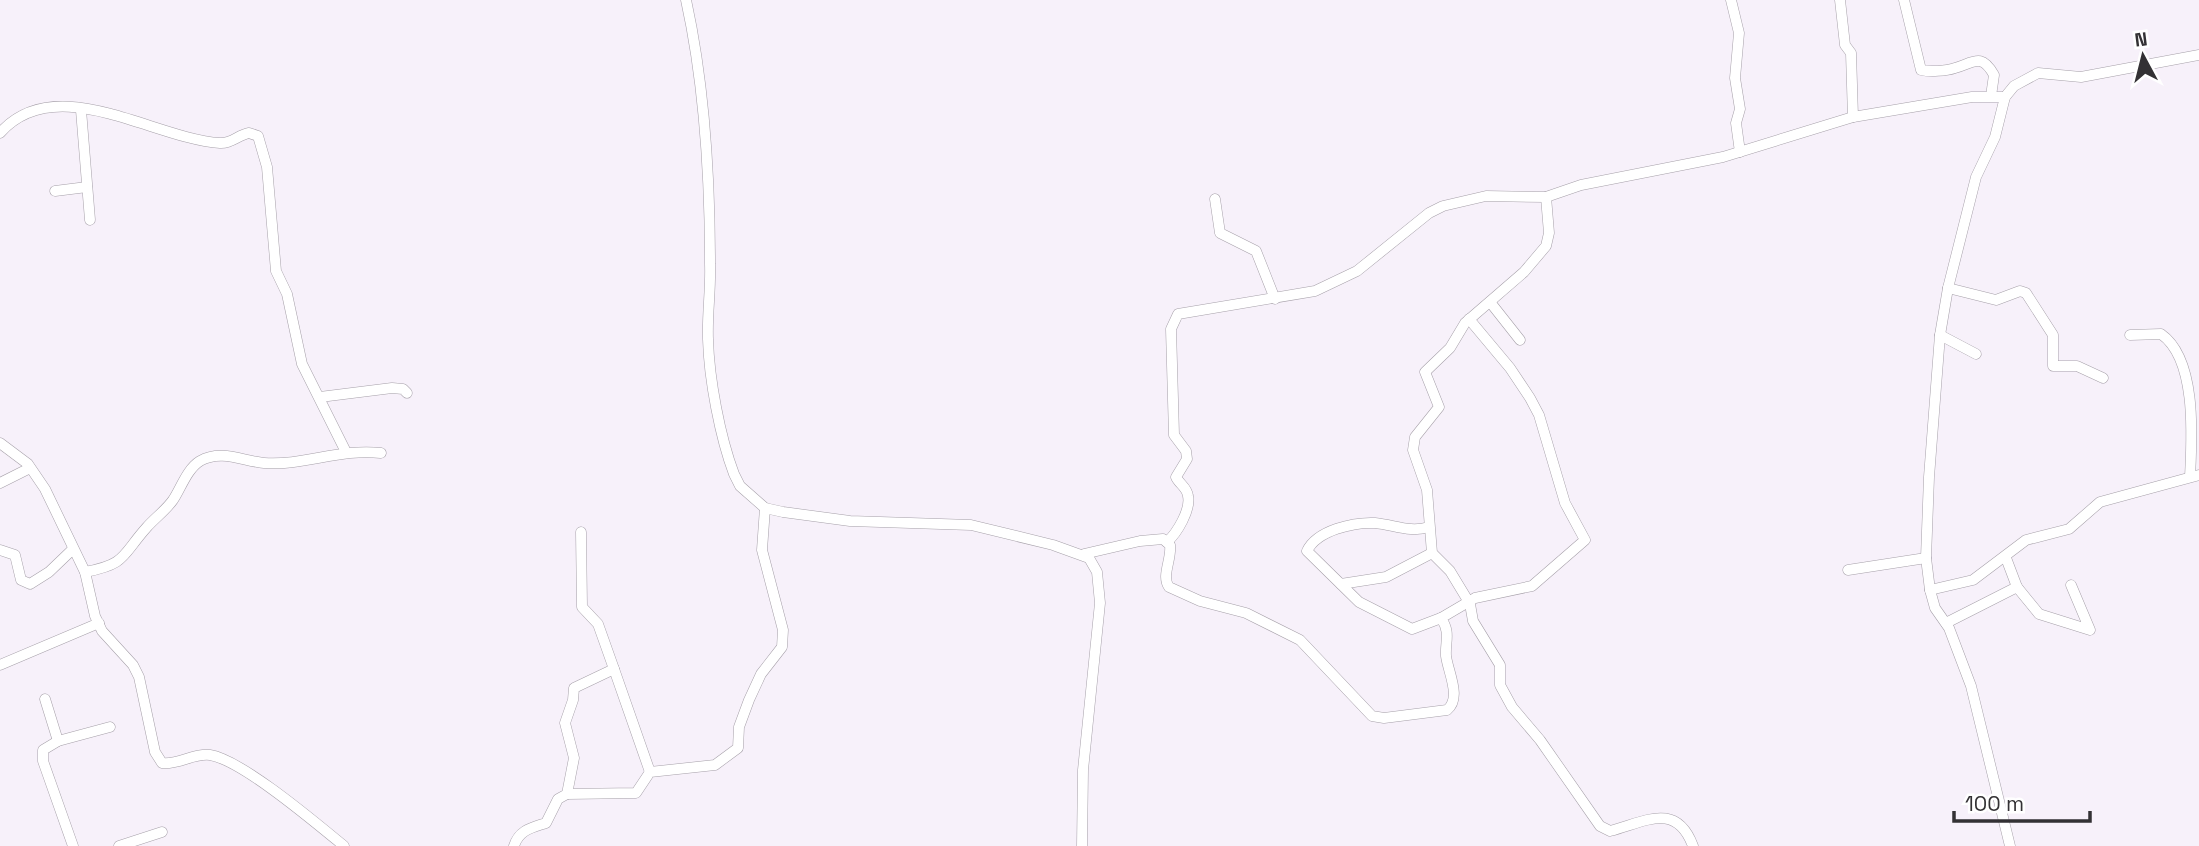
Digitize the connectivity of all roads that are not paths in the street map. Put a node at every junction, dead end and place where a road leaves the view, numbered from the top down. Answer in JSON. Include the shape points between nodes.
{"nodes":[{"id":1,"x":686,"y":0,"type":"edge"},
{"id":2,"x":1731,"y":0,"type":"edge"},
{"id":3,"x":1840,"y":0,"type":"edge"},
{"id":4,"x":1904,"y":0,"type":"edge"},
{"id":5,"x":2199,"y":55,"type":"edge"},
{"id":6,"x":1990,"y":96,"type":"junction"},
{"id":7,"x":2005,"y":97,"type":"junction"},
{"id":8,"x":81,"y":110,"type":"junction"},
{"id":9,"x":1853,"y":117,"type":"junction"},
{"id":10,"x":0,"y":133,"type":"edge"},
{"id":11,"x":1740,"y":152,"type":"junction"},
{"id":12,"x":87,"y":187,"type":"junction"},
{"id":13,"x":55,"y":191,"type":"dead end"},
{"id":14,"x":1546,"y":197,"type":"junction"},
{"id":15,"x":1215,"y":199,"type":"dead end"},
{"id":16,"x":90,"y":220,"type":"dead end"},
{"id":17,"x":1948,"y":288,"type":"junction"},
{"id":18,"x":1275,"y":299,"type":"junction"},
{"id":19,"x":1490,"y":302,"type":"junction"},
{"id":20,"x":1469,"y":319,"type":"junction"},
{"id":21,"x":1940,"y":335,"type":"junction"},
{"id":22,"x":2130,"y":335,"type":"dead end"},
{"id":23,"x":1520,"y":340,"type":"dead end"},
{"id":24,"x":1976,"y":354,"type":"dead end"},
{"id":25,"x":2103,"y":378,"type":"dead end"},
{"id":26,"x":407,"y":393,"type":"dead end"},
{"id":27,"x":320,"y":397,"type":"junction"},
{"id":28,"x":0,"y":443,"type":"edge"},
{"id":29,"x":346,"y":452,"type":"junction"},
{"id":30,"x":381,"y":453,"type":"dead end"},
{"id":31,"x":30,"y":468,"type":"junction"},
{"id":32,"x":2195,"y":476,"type":"edge"},
{"id":33,"x":0,"y":483,"type":"edge"},
{"id":34,"x":765,"y":508,"type":"junction"},
{"id":35,"x":1429,"y":527,"type":"junction"},
{"id":36,"x":581,"y":532,"type":"dead end"},
{"id":37,"x":1167,"y":542,"type":"junction"},
{"id":38,"x":73,"y":549,"type":"junction"},
{"id":39,"x":0,"y":550,"type":"edge"},
{"id":40,"x":1432,"y":553,"type":"junction"},
{"id":41,"x":1084,"y":554,"type":"junction"},
{"id":42,"x":1926,"y":558,"type":"junction"},
{"id":43,"x":2006,"y":558,"type":"junction"},
{"id":44,"x":1847,"y":569,"type":"dead end"},
{"id":45,"x":85,"y":572,"type":"junction"},
{"id":46,"x":1341,"y":584,"type":"junction"},
{"id":47,"x":2071,"y":585,"type":"dead end"},
{"id":48,"x":2017,"y":587,"type":"junction"},
{"id":49,"x":1930,"y":590,"type":"junction"},
{"id":50,"x":1468,"y":600,"type":"junction"},
{"id":51,"x":1441,"y":618,"type":"junction"},
{"id":52,"x":99,"y":623,"type":"junction"},
{"id":53,"x":1946,"y":623,"type":"junction"},
{"id":54,"x":0,"y":665,"type":"edge"},
{"id":55,"x":614,"y":669,"type":"junction"},
{"id":56,"x":45,"y":699,"type":"dead end"},
{"id":57,"x":110,"y":727,"type":"dead end"},
{"id":58,"x":58,"y":741,"type":"junction"},
{"id":59,"x":650,"y":772,"type":"junction"},
{"id":60,"x":567,"y":794,"type":"junction"},
{"id":61,"x":162,"y":832,"type":"dead end"},
{"id":62,"x":73,"y":846,"type":"edge"},
{"id":63,"x":119,"y":846,"type":"edge"},
{"id":64,"x":344,"y":846,"type":"edge"},
{"id":65,"x":514,"y":846,"type":"edge"},
{"id":66,"x":1082,"y":846,"type":"edge"},
{"id":67,"x":1693,"y":846,"type":"edge"},
{"id":68,"x":2010,"y":846,"type":"edge"}],
"edges":[{"from":1,"to":34,"type":"street","via":[[703,110],[710,365],[730,463],[740,486]]},
{"from":2,"to":11,"type":"street","via":[[1739,33],[1735,78]]},
{"from":3,"to":9,"type":"street","via":[[1845,46],[1851,53]]},
{"from":4,"to":6,"type":"street","via":[[1921,71],[1955,68],[1976,60],[1994,75]]},
{"from":5,"to":7,"type":"street","via":[[2081,77],[2038,73],[2025,78]]},
{"from":6,"to":7,"type":"street"},
{"from":6,"to":9,"type":"street"},
{"from":7,"to":17,"type":"street","via":[[1995,137],[1976,177]]},
{"from":8,"to":10,"type":"street","via":[[33,111],[19,115]]},
{"from":8,"to":12,"type":"street"},
{"from":8,"to":27,"type":"street","via":[[110,112],[208,142],[225,144],[245,133],[258,136],[267,167],[276,271],[302,364]]},
{"from":9,"to":11,"type":"street"},
{"from":11,"to":14,"type":"street","via":[[1581,185]]},
{"from":12,"to":13,"type":"street"},
{"from":12,"to":16,"type":"street"},
{"from":14,"to":18,"type":"street","via":[[1486,196],[1435,208],[1357,271],[1315,291]]},
{"from":14,"to":19,"type":"street","via":[[1546,246]]},
{"from":15,"to":18,"type":"street","via":[[1220,233],[1256,251]]},
{"from":17,"to":21,"type":"street"},
{"from":17,"to":25,"type":"street","via":[[1996,300],[2026,293],[2053,335],[2053,366],[2077,366]]},
{"from":18,"to":37,"type":"street","via":[[1182,311],[1172,323],[1174,435],[1187,458],[1176,477],[1188,501],[1178,530]]},
{"from":19,"to":20,"type":"street"},
{"from":19,"to":23,"type":"street"},
{"from":20,"to":35,"type":"street","via":[[1425,374],[1439,407],[1415,437],[1413,450],[1427,490]]},
{"from":20,"to":50,"type":"street","via":[[1510,368],[1539,415],[1565,503],[1585,540],[1532,586]]},
{"from":21,"to":24,"type":"street"},
{"from":21,"to":42,"type":"street"},
{"from":22,"to":32,"type":"street","via":[[2161,334],[2176,351],[2191,407]]},
{"from":26,"to":27,"type":"street","via":[[392,388]]},
{"from":27,"to":29,"type":"street"},
{"from":28,"to":31,"type":"street"},
{"from":29,"to":30,"type":"street"},
{"from":29,"to":45,"type":"street","via":[[265,463],[222,456],[201,460],[192,467],[172,503],[126,556],[116,564]]},
{"from":31,"to":33,"type":"street"},
{"from":31,"to":38,"type":"street"},
{"from":32,"to":43,"type":"street","via":[[2100,502],[2069,529],[2038,535]]},
{"from":34,"to":41,"type":"street","via":[[850,521],[971,524]]},
{"from":34,"to":59,"type":"street","via":[[762,550],[783,630],[782,647],[761,674],[749,700],[739,727],[738,748],[715,765]]},
{"from":35,"to":40,"type":"street"},
{"from":35,"to":46,"type":"street","via":[[1413,531],[1364,524],[1321,537],[1308,554]]},
{"from":36,"to":55,"type":"street","via":[[582,607],[597,624]]},
{"from":37,"to":41,"type":"street","via":[[1140,541]]},
{"from":37,"to":51,"type":"street","via":[[1171,551],[1169,587],[1246,613],[1300,640],[1377,718],[1439,714],[1451,708],[1448,634]]},
{"from":38,"to":39,"type":"street","via":[[30,584],[21,580],[15,555]]},
{"from":38,"to":45,"type":"street"},
{"from":40,"to":46,"type":"street","via":[[1386,577]]},
{"from":40,"to":50,"type":"street"},
{"from":41,"to":66,"type":"street","via":[[1097,572],[1100,603],[1083,770]]},
{"from":42,"to":44,"type":"street"},
{"from":42,"to":49,"type":"street"},
{"from":43,"to":48,"type":"street"},
{"from":43,"to":49,"type":"street","via":[[1973,580]]},
{"from":45,"to":52,"type":"street"},
{"from":46,"to":51,"type":"street","via":[[1371,610],[1408,628]]},
{"from":47,"to":48,"type":"street","via":[[2090,630],[2039,614]]},
{"from":48,"to":53,"type":"street"},
{"from":49,"to":53,"type":"street"},
{"from":50,"to":51,"type":"street"},
{"from":50,"to":67,"type":"street","via":[[1473,621],[1500,665],[1500,685],[1512,707],[1600,826],[1609,831],[1672,818],[1680,822]]},
{"from":52,"to":54,"type":"street"},
{"from":52,"to":64,"type":"street","via":[[139,677],[155,752],[162,763],[205,755],[218,758],[274,790]]},
{"from":53,"to":68,"type":"street","via":[[1971,686]]},
{"from":55,"to":59,"type":"street"},
{"from":55,"to":60,"type":"street","via":[[573,690],[565,723],[573,758]]},
{"from":56,"to":58,"type":"street"},
{"from":57,"to":58,"type":"street"},
{"from":58,"to":62,"type":"street","via":[[46,746],[43,761]]},
{"from":59,"to":60,"type":"street","via":[[636,793]]},
{"from":60,"to":65,"type":"street","via":[[558,799],[546,823],[529,827]]},
{"from":61,"to":63,"type":"street"}]}
